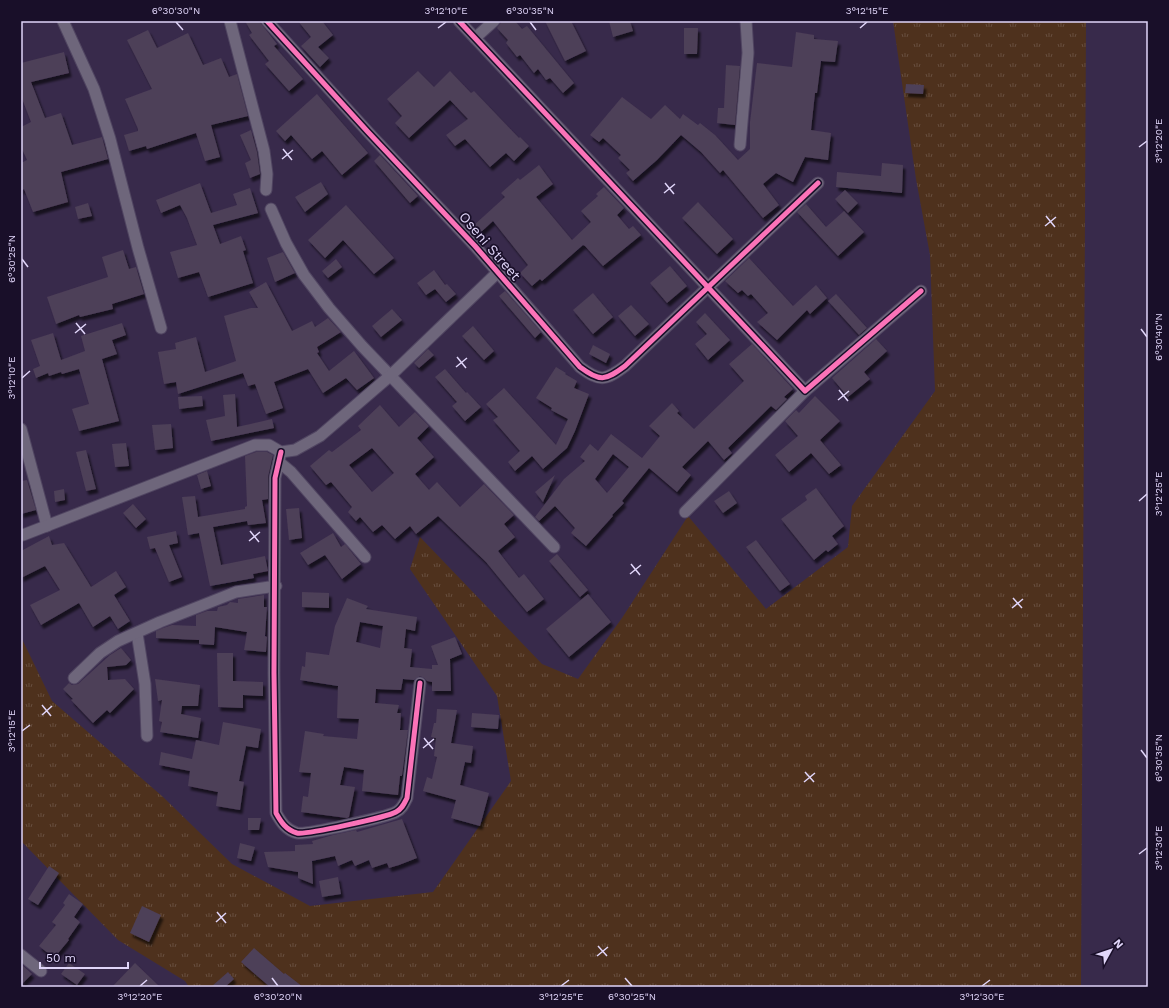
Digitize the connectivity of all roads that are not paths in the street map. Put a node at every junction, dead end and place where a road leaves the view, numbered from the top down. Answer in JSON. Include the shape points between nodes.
{"nodes":[{"id":1,"x":63,"y":21,"type":"edge"},
{"id":2,"x":230,"y":21,"type":"edge"},
{"id":3,"x":267,"y":21,"type":"edge"},
{"id":4,"x":459,"y":21,"type":"edge"},
{"id":5,"x":494,"y":21,"type":"edge"},
{"id":6,"x":746,"y":21,"type":"edge"},
{"id":7,"x":475,"y":38,"type":"junction"},
{"id":8,"x":740,"y":145,"type":"dead end"},
{"id":9,"x":818,"y":183,"type":"dead end"},
{"id":10,"x":266,"y":190,"type":"dead end"},
{"id":11,"x":271,"y":209,"type":"dead end"},
{"id":12,"x":497,"y":273,"type":"junction"},
{"id":13,"x":708,"y":288,"type":"junction"},
{"id":14,"x":921,"y":291,"type":"dead end"},
{"id":15,"x":161,"y":328,"type":"dead end"},
{"id":16,"x":391,"y":375,"type":"junction"},
{"id":17,"x":805,"y":391,"type":"junction"},
{"id":18,"x":21,"y":429,"type":"edge"},
{"id":19,"x":280,"y":457,"type":"junction"},
{"id":20,"x":685,"y":512,"type":"dead end"},
{"id":21,"x":47,"y":526,"type":"junction"},
{"id":22,"x":23,"y":535,"type":"dead end"},
{"id":23,"x":554,"y":547,"type":"dead end"},
{"id":24,"x":365,"y":557,"type":"dead end"},
{"id":25,"x":276,"y":586,"type":"junction"},
{"id":26,"x":137,"y":633,"type":"junction"},
{"id":27,"x":74,"y":678,"type":"dead end"},
{"id":28,"x":420,"y":683,"type":"dead end"},
{"id":29,"x":147,"y":736,"type":"dead end"},
{"id":30,"x":21,"y":955,"type":"edge"},
{"id":31,"x":41,"y":971,"type":"dead end"}],
"edges":[{"from":1,"to":15,"type":"street","via":[[94,89],[110,139]]},
{"from":2,"to":10,"type":"street","via":[[264,151]]},
{"from":3,"to":12,"type":"street","name":"Oseni Street"},
{"from":4,"to":7,"type":"street"},
{"from":5,"to":7,"type":"street"},
{"from":6,"to":8,"type":"street","via":[[748,53]]},
{"from":7,"to":13,"type":"street"},
{"from":9,"to":13,"type":"street"},
{"from":11,"to":16,"type":"street","via":[[304,275],[330,308]]},
{"from":12,"to":13,"type":"street","name":"Oseni Street","via":[[580,367],[594,377],[603,378],[611,377],[625,366]]},
{"from":12,"to":16,"type":"street"},
{"from":13,"to":17,"type":"street"},
{"from":14,"to":17,"type":"street"},
{"from":16,"to":19,"type":"street","via":[[320,436]]},
{"from":16,"to":23,"type":"street"},
{"from":17,"to":20,"type":"street"},
{"from":18,"to":21,"type":"street"},
{"from":19,"to":21,"type":"street","via":[[268,445],[255,445]]},
{"from":19,"to":24,"type":"street"},
{"from":19,"to":25,"type":"street","via":[[276,478],[274,532]]},
{"from":21,"to":22,"type":"street"},
{"from":25,"to":26,"type":"street","via":[[236,592]]},
{"from":25,"to":28,"type":"street","via":[[276,813],[284,827],[298,833],[357,823],[394,813],[402,808],[408,798]]},
{"from":26,"to":27,"type":"street","via":[[100,653]]},
{"from":26,"to":29,"type":"street","via":[[145,684]]},
{"from":30,"to":31,"type":"street"}]}
